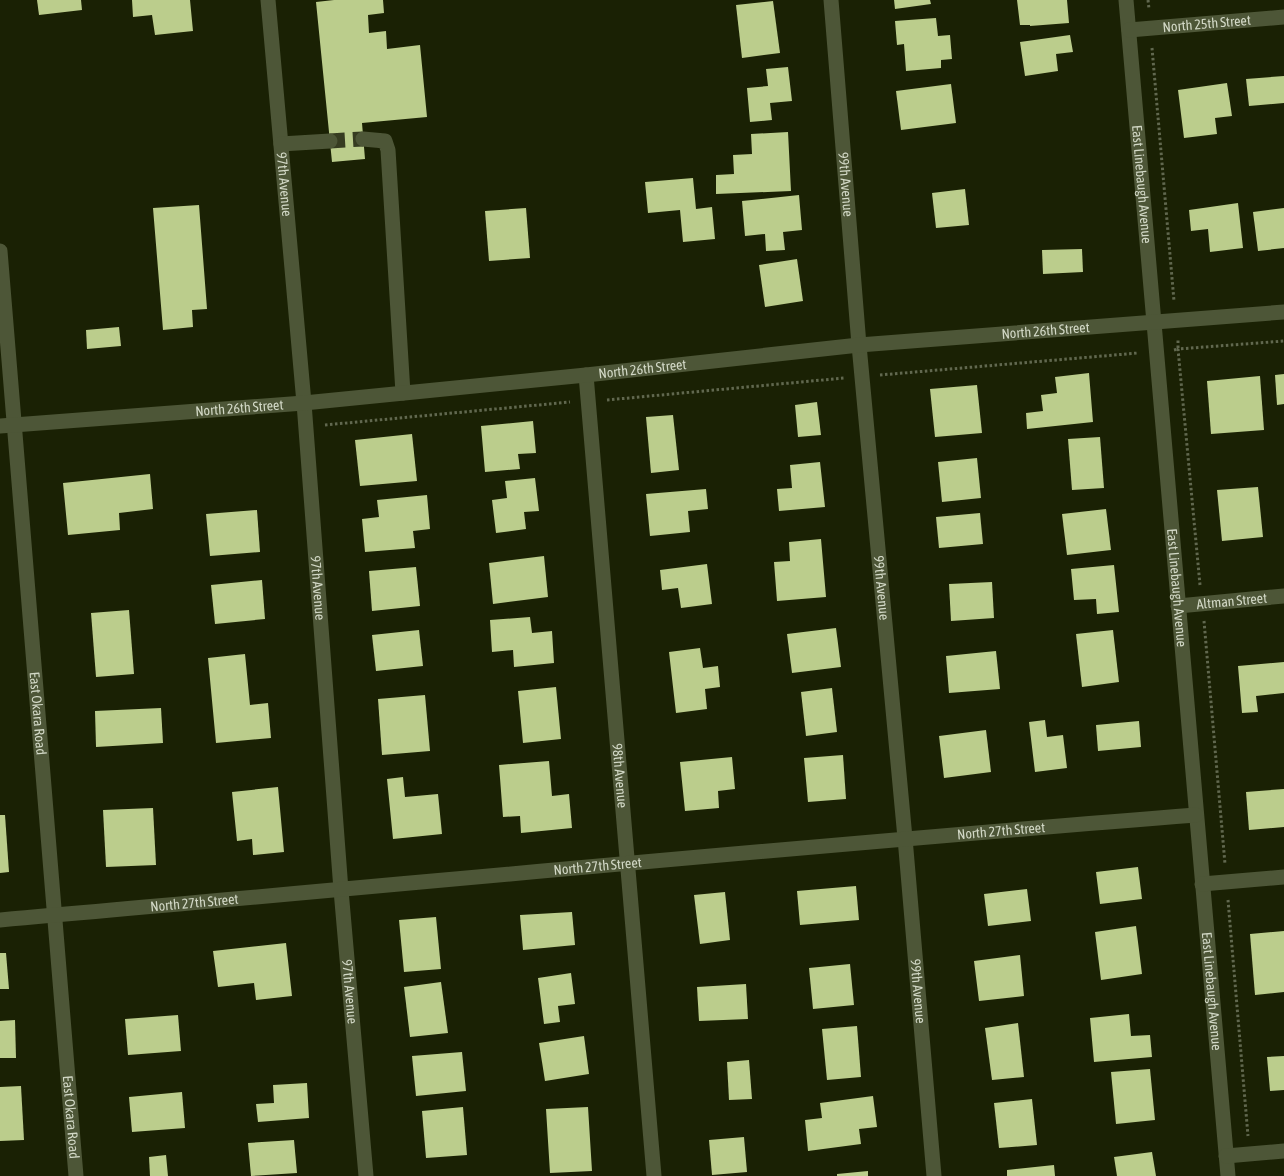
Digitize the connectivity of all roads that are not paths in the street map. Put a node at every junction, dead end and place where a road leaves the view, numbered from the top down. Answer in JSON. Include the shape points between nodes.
{"nodes":[{"id":1,"x":268,"y":0,"type":"edge"},
{"id":2,"x":831,"y":0,"type":"edge"},
{"id":3,"x":1126,"y":0,"type":"edge"},
{"id":4,"x":1284,"y":17,"type":"edge"},
{"id":5,"x":1129,"y":30,"type":"junction"},
{"id":6,"x":363,"y":139,"type":"tunnel mouth"},
{"id":7,"x":330,"y":140,"type":"tunnel mouth"},
{"id":8,"x":281,"y":144,"type":"junction"},
{"id":9,"x":0,"y":251,"type":"edge"},
{"id":10,"x":1284,"y":312,"type":"edge"},
{"id":11,"x":1154,"y":323,"type":"junction"},
{"id":12,"x":858,"y":345,"type":"junction"},
{"id":13,"x":586,"y":375,"type":"junction"},
{"id":14,"x":403,"y":393,"type":"junction"},
{"id":15,"x":304,"y":403,"type":"junction"},
{"id":16,"x":8,"y":426,"type":"edge"},
{"id":17,"x":1284,"y":596,"type":"edge"},
{"id":18,"x":1178,"y":606,"type":"junction"},
{"id":19,"x":1196,"y":815,"type":"junction"},
{"id":20,"x":905,"y":838,"type":"junction"},
{"id":21,"x":628,"y":864,"type":"junction"},
{"id":22,"x":1284,"y":876,"type":"edge"},
{"id":23,"x":1202,"y":884,"type":"junction"},
{"id":24,"x":340,"y":890,"type":"junction"},
{"id":25,"x":55,"y":915,"type":"junction"},
{"id":26,"x":0,"y":920,"type":"edge"},
{"id":27,"x":1284,"y":1151,"type":"edge"},
{"id":28,"x":1226,"y":1156,"type":"junction"},
{"id":29,"x":76,"y":1176,"type":"edge"},
{"id":30,"x":366,"y":1176,"type":"edge"},
{"id":31,"x":654,"y":1176,"type":"edge"},
{"id":32,"x":934,"y":1176,"type":"edge"},
{"id":33,"x":1228,"y":1176,"type":"edge"}],
"edges":[{"from":1,"to":8,"type":"street","name":"97th Avenue"},
{"from":2,"to":12,"type":"street","name":"99th Avenue"},
{"from":3,"to":5,"type":"street","name":"East Linebaugh Avenue"},
{"from":4,"to":5,"type":"street","name":"North 25th Street"},
{"from":5,"to":11,"type":"street","name":"East Linebaugh Avenue"},
{"from":6,"to":14,"type":"street","via":[[385,141],[388,150]]},
{"from":7,"to":8,"type":"street"},
{"from":8,"to":15,"type":"street","name":"97th Avenue"},
{"from":9,"to":16,"type":"street","name":"East Okara Road"},
{"from":10,"to":11,"type":"street","name":"North 26th Street"},
{"from":11,"to":12,"type":"street","name":"North 26th Street"},
{"from":11,"to":18,"type":"street","name":"East Linebaugh Avenue"},
{"from":12,"to":13,"type":"street","name":"North 26th Street"},
{"from":12,"to":20,"type":"street","name":"99th Avenue"},
{"from":13,"to":14,"type":"street","name":"North 26th Street"},
{"from":13,"to":21,"type":"street","name":"98th Avenue"},
{"from":14,"to":15,"type":"street","name":"North 26th Street"},
{"from":15,"to":16,"type":"street","name":"North 26th Street"},
{"from":15,"to":24,"type":"street","name":"97th Avenue"},
{"from":16,"to":25,"type":"street","name":"East Okara Road"},
{"from":17,"to":18,"type":"street","name":"Altman Street"},
{"from":18,"to":19,"type":"street","name":"East Linebaugh Avenue"},
{"from":19,"to":20,"type":"street","name":"North 27th Street"},
{"from":19,"to":23,"type":"street","name":"East Linebaugh Avenue"},
{"from":20,"to":21,"type":"street","name":"North 27th Street"},
{"from":20,"to":32,"type":"street","name":"99th Avenue"},
{"from":21,"to":24,"type":"street","name":"North 27th Street"},
{"from":21,"to":31,"type":"street","name":"98th Avenue"},
{"from":22,"to":23,"type":"street"},
{"from":23,"to":28,"type":"street","name":"East Linebaugh Avenue"},
{"from":24,"to":25,"type":"street","name":"North 27th Street"},
{"from":24,"to":30,"type":"street","name":"97th Avenue"},
{"from":25,"to":26,"type":"street","name":"North 27th Street"},
{"from":25,"to":29,"type":"street","name":"East Okara Road"},
{"from":27,"to":28,"type":"street"},
{"from":28,"to":33,"type":"street","name":"East Linebaugh Avenue"}]}
